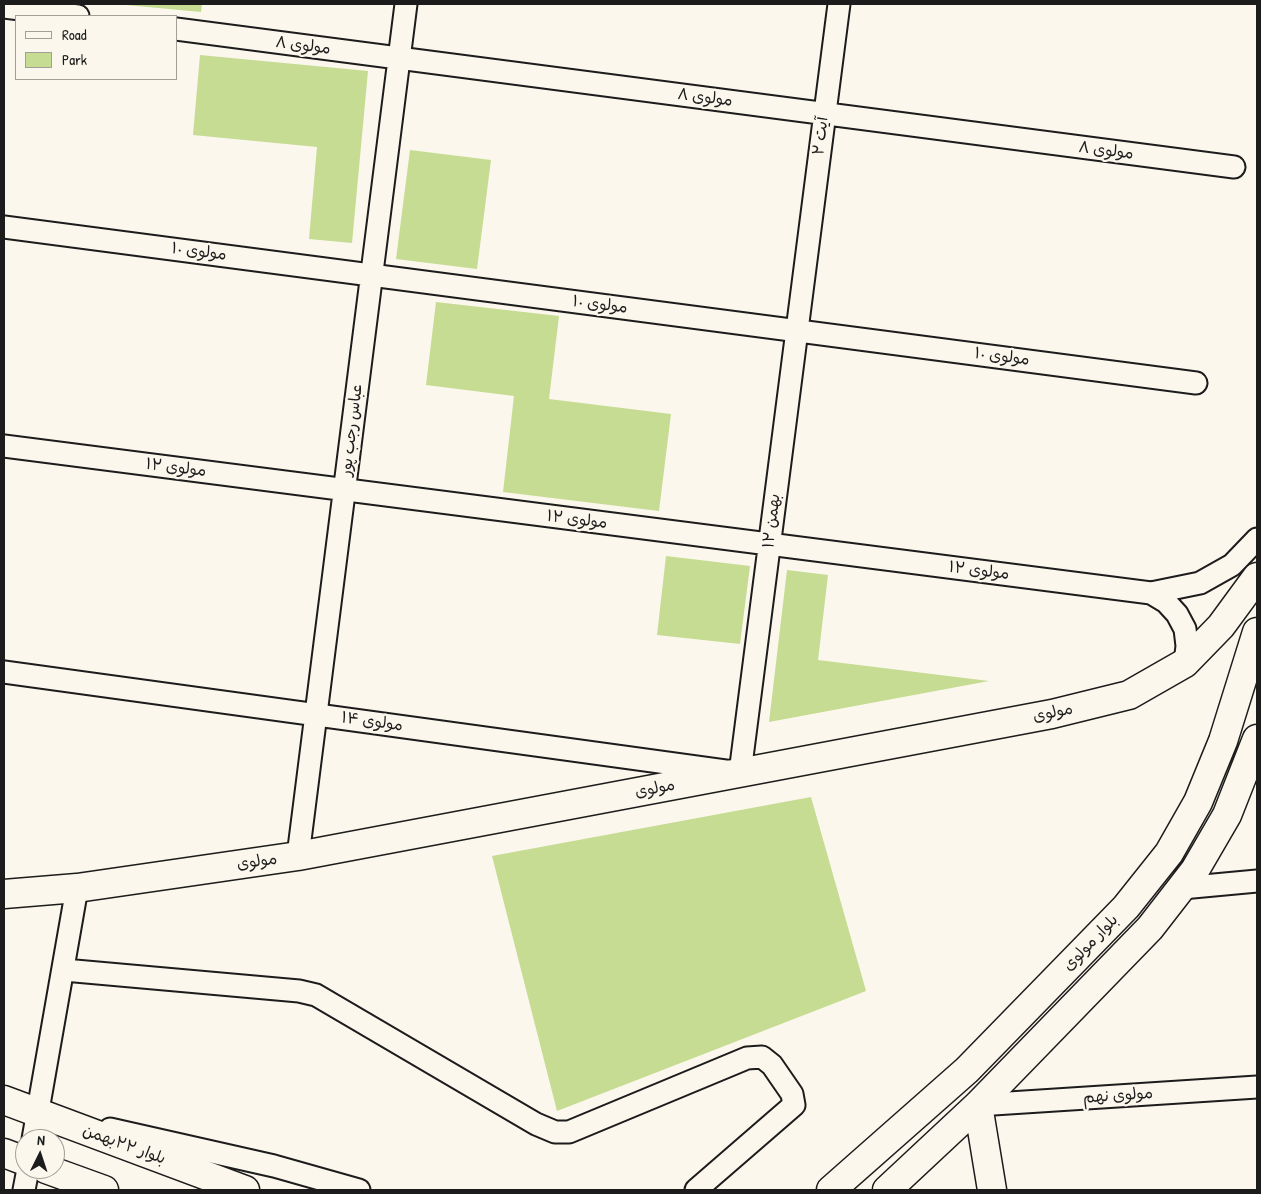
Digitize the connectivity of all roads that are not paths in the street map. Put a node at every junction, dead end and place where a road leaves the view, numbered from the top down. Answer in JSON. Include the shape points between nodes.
{"nodes":[{"id":1,"x":406,"y":4,"type":"edge"},
{"id":2,"x":839,"y":4,"type":"edge"},
{"id":3,"x":4,"y":7,"type":"edge"},
{"id":4,"x":70,"y":15,"type":"edge"},
{"id":5,"x":178,"y":29,"type":"edge"},
{"id":6,"x":399,"y":58,"type":"junction"},
{"id":7,"x":824,"y":114,"type":"junction"},
{"id":8,"x":1234,"y":167,"type":"dead end"},
{"id":9,"x":4,"y":227,"type":"edge"},
{"id":10,"x":804,"y":269,"type":"joint"},
{"id":11,"x":372,"y":275,"type":"junction"},
{"id":12,"x":797,"y":330,"type":"junction"},
{"id":13,"x":1196,"y":383,"type":"dead end"},
{"id":14,"x":4,"y":446,"type":"edge"},
{"id":15,"x":345,"y":490,"type":"junction"},
{"id":16,"x":1257,"y":539,"type":"edge"},
{"id":17,"x":769,"y":544,"type":"junction"},
{"id":18,"x":1257,"y":577,"type":"edge"},
{"id":19,"x":1151,"y":593,"type":"junction"},
{"id":20,"x":1257,"y":632,"type":"edge"},
{"id":21,"x":1185,"y":663,"type":"junction"},
{"id":22,"x":4,"y":672,"type":"edge"},
{"id":23,"x":316,"y":714,"type":"junction"},
{"id":24,"x":1257,"y":739,"type":"edge"},
{"id":25,"x":740,"y":773,"type":"junction"},
{"id":26,"x":298,"y":856,"type":"junction"},
{"id":27,"x":1257,"y":881,"type":"edge"},
{"id":28,"x":77,"y":888,"type":"junction"},
{"id":29,"x":1182,"y":888,"type":"junction"},
{"id":30,"x":4,"y":894,"type":"edge"},
{"id":31,"x":64,"y":970,"type":"junction"},
{"id":32,"x":1257,"y":1087,"type":"edge"},
{"id":33,"x":4,"y":1100,"type":"edge"},
{"id":34,"x":978,"y":1105,"type":"junction"},
{"id":35,"x":37,"y":1113,"type":"junction"},
{"id":36,"x":34,"y":1129,"type":"edge"},
{"id":37,"x":65,"y":1176,"type":"edge"},
{"id":38,"x":104,"y":1190,"type":"edge"},
{"id":39,"x":245,"y":1190,"type":"edge"},
{"id":40,"x":359,"y":1190,"type":"edge"},
{"id":41,"x":696,"y":1190,"type":"edge"},
{"id":42,"x":831,"y":1190,"type":"edge"},
{"id":43,"x":887,"y":1190,"type":"edge"},
{"id":44,"x":992,"y":1190,"type":"edge"}],
"edges":[{"from":1,"to":6,"type":"street","name":"عباس رجب پور"},
{"from":2,"to":7,"type":"street","name":"آیت ۲"},
{"from":3,"to":4,"type":"street"},
{"from":5,"to":6,"type":"street","name":"مولوی ۸"},
{"from":6,"to":7,"type":"street","name":"مولوی ۸"},
{"from":6,"to":11,"type":"street","name":"عباس رجب پور"},
{"from":7,"to":8,"type":"street","name":"مولوی ۸"},
{"from":7,"to":10,"type":"street","name":"آیت ۲"},
{"from":9,"to":11,"type":"street","name":"مولوی ۱۰"},
{"from":10,"to":12,"type":"street","name":"بهمن ۱۲"},
{"from":11,"to":12,"type":"street","name":"مولوی ۱۰"},
{"from":11,"to":15,"type":"street","name":"عباس رجب پور"},
{"from":12,"to":13,"type":"street","name":"مولوی ۱۰"},
{"from":12,"to":17,"type":"street","name":"بهمن ۱۲"},
{"from":14,"to":15,"type":"street","name":"مولوی ۱۲"},
{"from":15,"to":17,"type":"street","name":"مولوی ۱۲"},
{"from":15,"to":23,"type":"street","name":"عباس رجب پور"},
{"from":16,"to":19,"type":"street","via":[[1232,564],[1200,583]]},
{"from":17,"to":19,"type":"street","name":"مولوی ۱۲"},
{"from":17,"to":25,"type":"street","name":"بهمن ۱۲"},
{"from":18,"to":21,"type":"main road","name":"مولوی","via":[[1221,626]]},
{"from":19,"to":21,"type":"street","via":[[1178,614],[1185,629]]},
{"from":20,"to":42,"type":"main road","name":"بلوار مولوی","via":[[1224,741],[1198,802],[1169,853],[1126,907],[967,1070]]},
{"from":21,"to":25,"type":"main road","name":"مولوی","via":[[1129,695],[1052,714]]},
{"from":22,"to":23,"type":"street","name":"مولوی ۱۴"},
{"from":23,"to":25,"type":"street","name":"مولوی ۱۴"},
{"from":23,"to":26,"type":"street","name":"عباس رجب پور"},
{"from":24,"to":29,"type":"main road","name":"بلوار مولوی","via":[[1227,815]]},
{"from":25,"to":26,"type":"main road","name":"مولوی"},
{"from":26,"to":28,"type":"main road","name":"مولوی"},
{"from":27,"to":29,"type":"street"},
{"from":28,"to":30,"type":"main road","name":"مولوی"},
{"from":28,"to":31,"type":"street"},
{"from":29,"to":34,"type":"main road","name":"بلوار مولوی","via":[[1150,928]]},
{"from":31,"to":35,"type":"street"},
{"from":31,"to":41,"type":"street","via":[[316,995],[536,1124],[555,1132],[569,1132],[747,1058],[762,1057],[772,1065],[792,1094],[794,1105]]},
{"from":32,"to":34,"type":"street","name":"مولوی نهم"},
{"from":33,"to":35,"type":"main road","name":"بلوار ۲۲بهمن"},
{"from":34,"to":43,"type":"main road","name":"بلوار مولوی"},
{"from":34,"to":44,"type":"main road"},
{"from":35,"to":36,"type":"street"},
{"from":35,"to":39,"type":"main road","name":"بلوار ۲۲بهمن"},
{"from":35,"to":40,"type":"street","via":[[274,1166]]},
{"from":37,"to":38,"type":"main road"}]}
